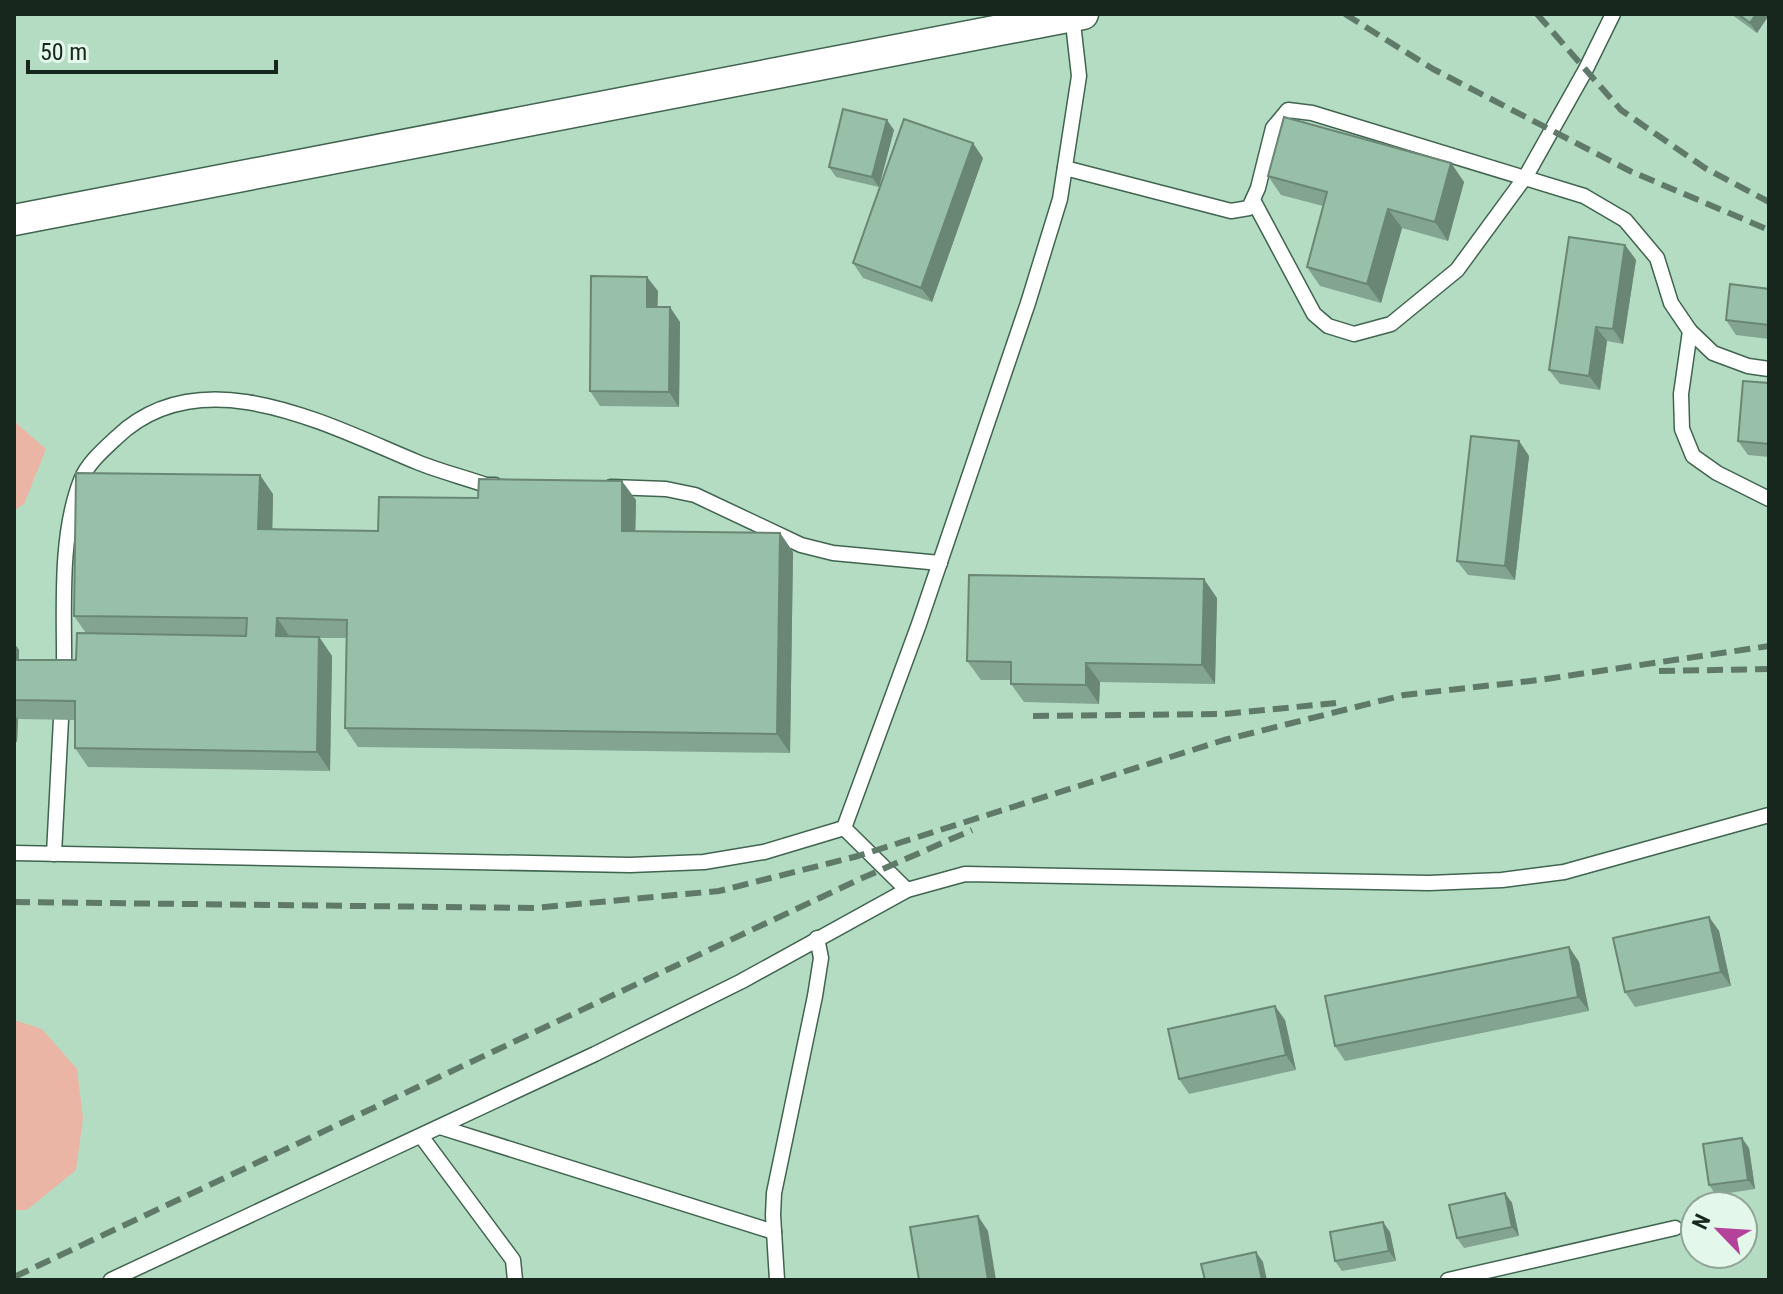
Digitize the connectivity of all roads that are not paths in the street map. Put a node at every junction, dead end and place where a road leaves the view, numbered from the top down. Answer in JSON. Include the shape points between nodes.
{"nodes":[{"id":1,"x":1613,"y":14,"type":"edge"},
{"id":2,"x":1076,"y":15,"type":"edge"},
{"id":3,"x":1065,"y":168,"type":"junction"},
{"id":4,"x":1526,"y":176,"type":"junction"},
{"id":5,"x":1253,"y":200,"type":"junction"},
{"id":6,"x":14,"y":220,"type":"edge"},
{"id":7,"x":1690,"y":331,"type":"junction"},
{"id":8,"x":1769,"y":369,"type":"edge"},
{"id":9,"x":517,"y":485,"type":"edge"},
{"id":10,"x":594,"y":487,"type":"edge"},
{"id":11,"x":1769,"y":499,"type":"edge"},
{"id":12,"x":940,"y":563,"type":"junction"},
{"id":13,"x":64,"y":679,"type":"edge"},
{"id":14,"x":61,"y":719,"type":"edge"},
{"id":15,"x":1769,"y":815,"type":"edge"},
{"id":16,"x":844,"y":828,"type":"junction"},
{"id":17,"x":14,"y":853,"type":"edge"},
{"id":18,"x":54,"y":854,"type":"junction"},
{"id":19,"x":907,"y":890,"type":"junction"},
{"id":20,"x":817,"y":938,"type":"junction"},
{"id":21,"x":440,"y":1127,"type":"junction"},
{"id":22,"x":421,"y":1136,"type":"junction"},
{"id":23,"x":1675,"y":1228,"type":"dead end"},
{"id":24,"x":774,"y":1232,"type":"junction"},
{"id":25,"x":111,"y":1280,"type":"edge"},
{"id":26,"x":515,"y":1280,"type":"edge"},
{"id":27,"x":777,"y":1280,"type":"edge"},
{"id":28,"x":1448,"y":1280,"type":"edge"}],
"edges":[{"from":1,"to":4,"type":"lane"},
{"from":2,"to":3,"type":"lane","via":[[1079,76]]},
{"from":2,"to":6,"type":"street"},
{"from":3,"to":5,"type":"lane","via":[[1231,211],[1249,208]]},
{"from":3,"to":12,"type":"lane","via":[[1028,303]]},
{"from":4,"to":5,"type":"lane","via":[[1288,110],[1273,128]]},
{"from":4,"to":5,"type":"lane","via":[[1457,270],[1391,324],[1354,334],[1328,326],[1314,314]]},
{"from":4,"to":7,"type":"lane","via":[[1584,196],[1625,220],[1657,258],[1671,303]]},
{"from":7,"to":8,"type":"lane","via":[[1713,353]]},
{"from":7,"to":11,"type":"lane","via":[[1681,405],[1682,429],[1693,456]]},
{"from":9,"to":13,"type":"lane","via":[[486,485],[262,403],[198,400],[158,408],[129,426],[82,477],[68,531]]},
{"from":10,"to":12,"type":"lane","via":[[695,495],[801,545]]},
{"from":12,"to":16,"type":"lane"},
{"from":14,"to":18,"type":"lane"},
{"from":15,"to":19,"type":"lane","via":[[1564,872],[1502,880],[965,874]]},
{"from":16,"to":18,"type":"lane","via":[[764,852],[704,862],[630,865]]},
{"from":16,"to":19,"type":"lane"},
{"from":17,"to":18,"type":"lane"},
{"from":19,"to":20,"type":"lane"},
{"from":20,"to":21,"type":"lane","via":[[742,981]]},
{"from":20,"to":24,"type":"lane","via":[[821,958],[774,1193]]},
{"from":21,"to":22,"type":"lane"},
{"from":21,"to":24,"type":"lane"},
{"from":22,"to":25,"type":"lane"},
{"from":22,"to":26,"type":"lane","via":[[513,1260]]},
{"from":23,"to":28,"type":"lane"},
{"from":24,"to":27,"type":"lane"}]}
